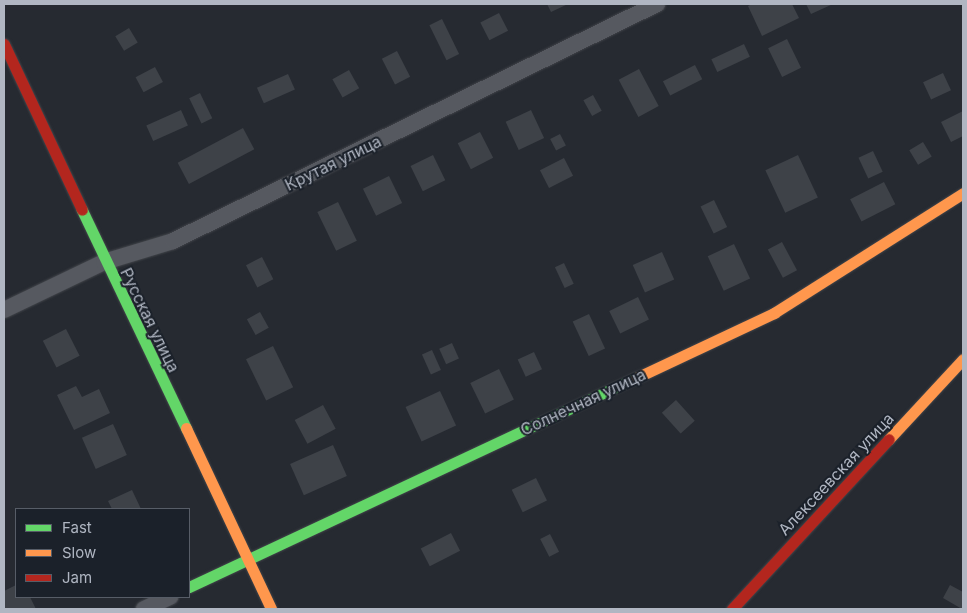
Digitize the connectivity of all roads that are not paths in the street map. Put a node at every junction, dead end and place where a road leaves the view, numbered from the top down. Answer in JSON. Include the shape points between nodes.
{"nodes":[{"id":1,"x":657,"y":4,"type":"edge"},
{"id":2,"x":4,"y":44,"type":"edge"},
{"id":3,"x":963,"y":193,"type":"edge"},
{"id":4,"x":104,"y":262,"type":"junction"},
{"id":5,"x":4,"y":310,"type":"edge"},
{"id":6,"x":963,"y":359,"type":"edge"},
{"id":7,"x":248,"y":558,"type":"junction"},
{"id":8,"x":190,"y":587,"type":"edge"},
{"id":9,"x":168,"y":598,"type":"edge"},
{"id":10,"x":144,"y":609,"type":"edge"},
{"id":11,"x":271,"y":609,"type":"edge"},
{"id":12,"x":732,"y":609,"type":"edge"}],
"edges":[{"from":1,"to":4,"type":"street","name":"Крутая улица","via":[[173,241]]},
{"from":2,"to":4,"type":"street","name":"Русская улица"},
{"from":3,"to":7,"type":"street","name":"Солнечная улица","via":[[774,313]]},
{"from":4,"to":5,"type":"street","name":"Крутая улица"},
{"from":4,"to":7,"type":"street","name":"Русская улица"},
{"from":6,"to":12,"type":"street","name":"Алексеевская улица"},
{"from":7,"to":8,"type":"street","name":"Солнечная улица"},
{"from":7,"to":11,"type":"street","name":"Русская улица"},
{"from":9,"to":10,"type":"street"}]}
